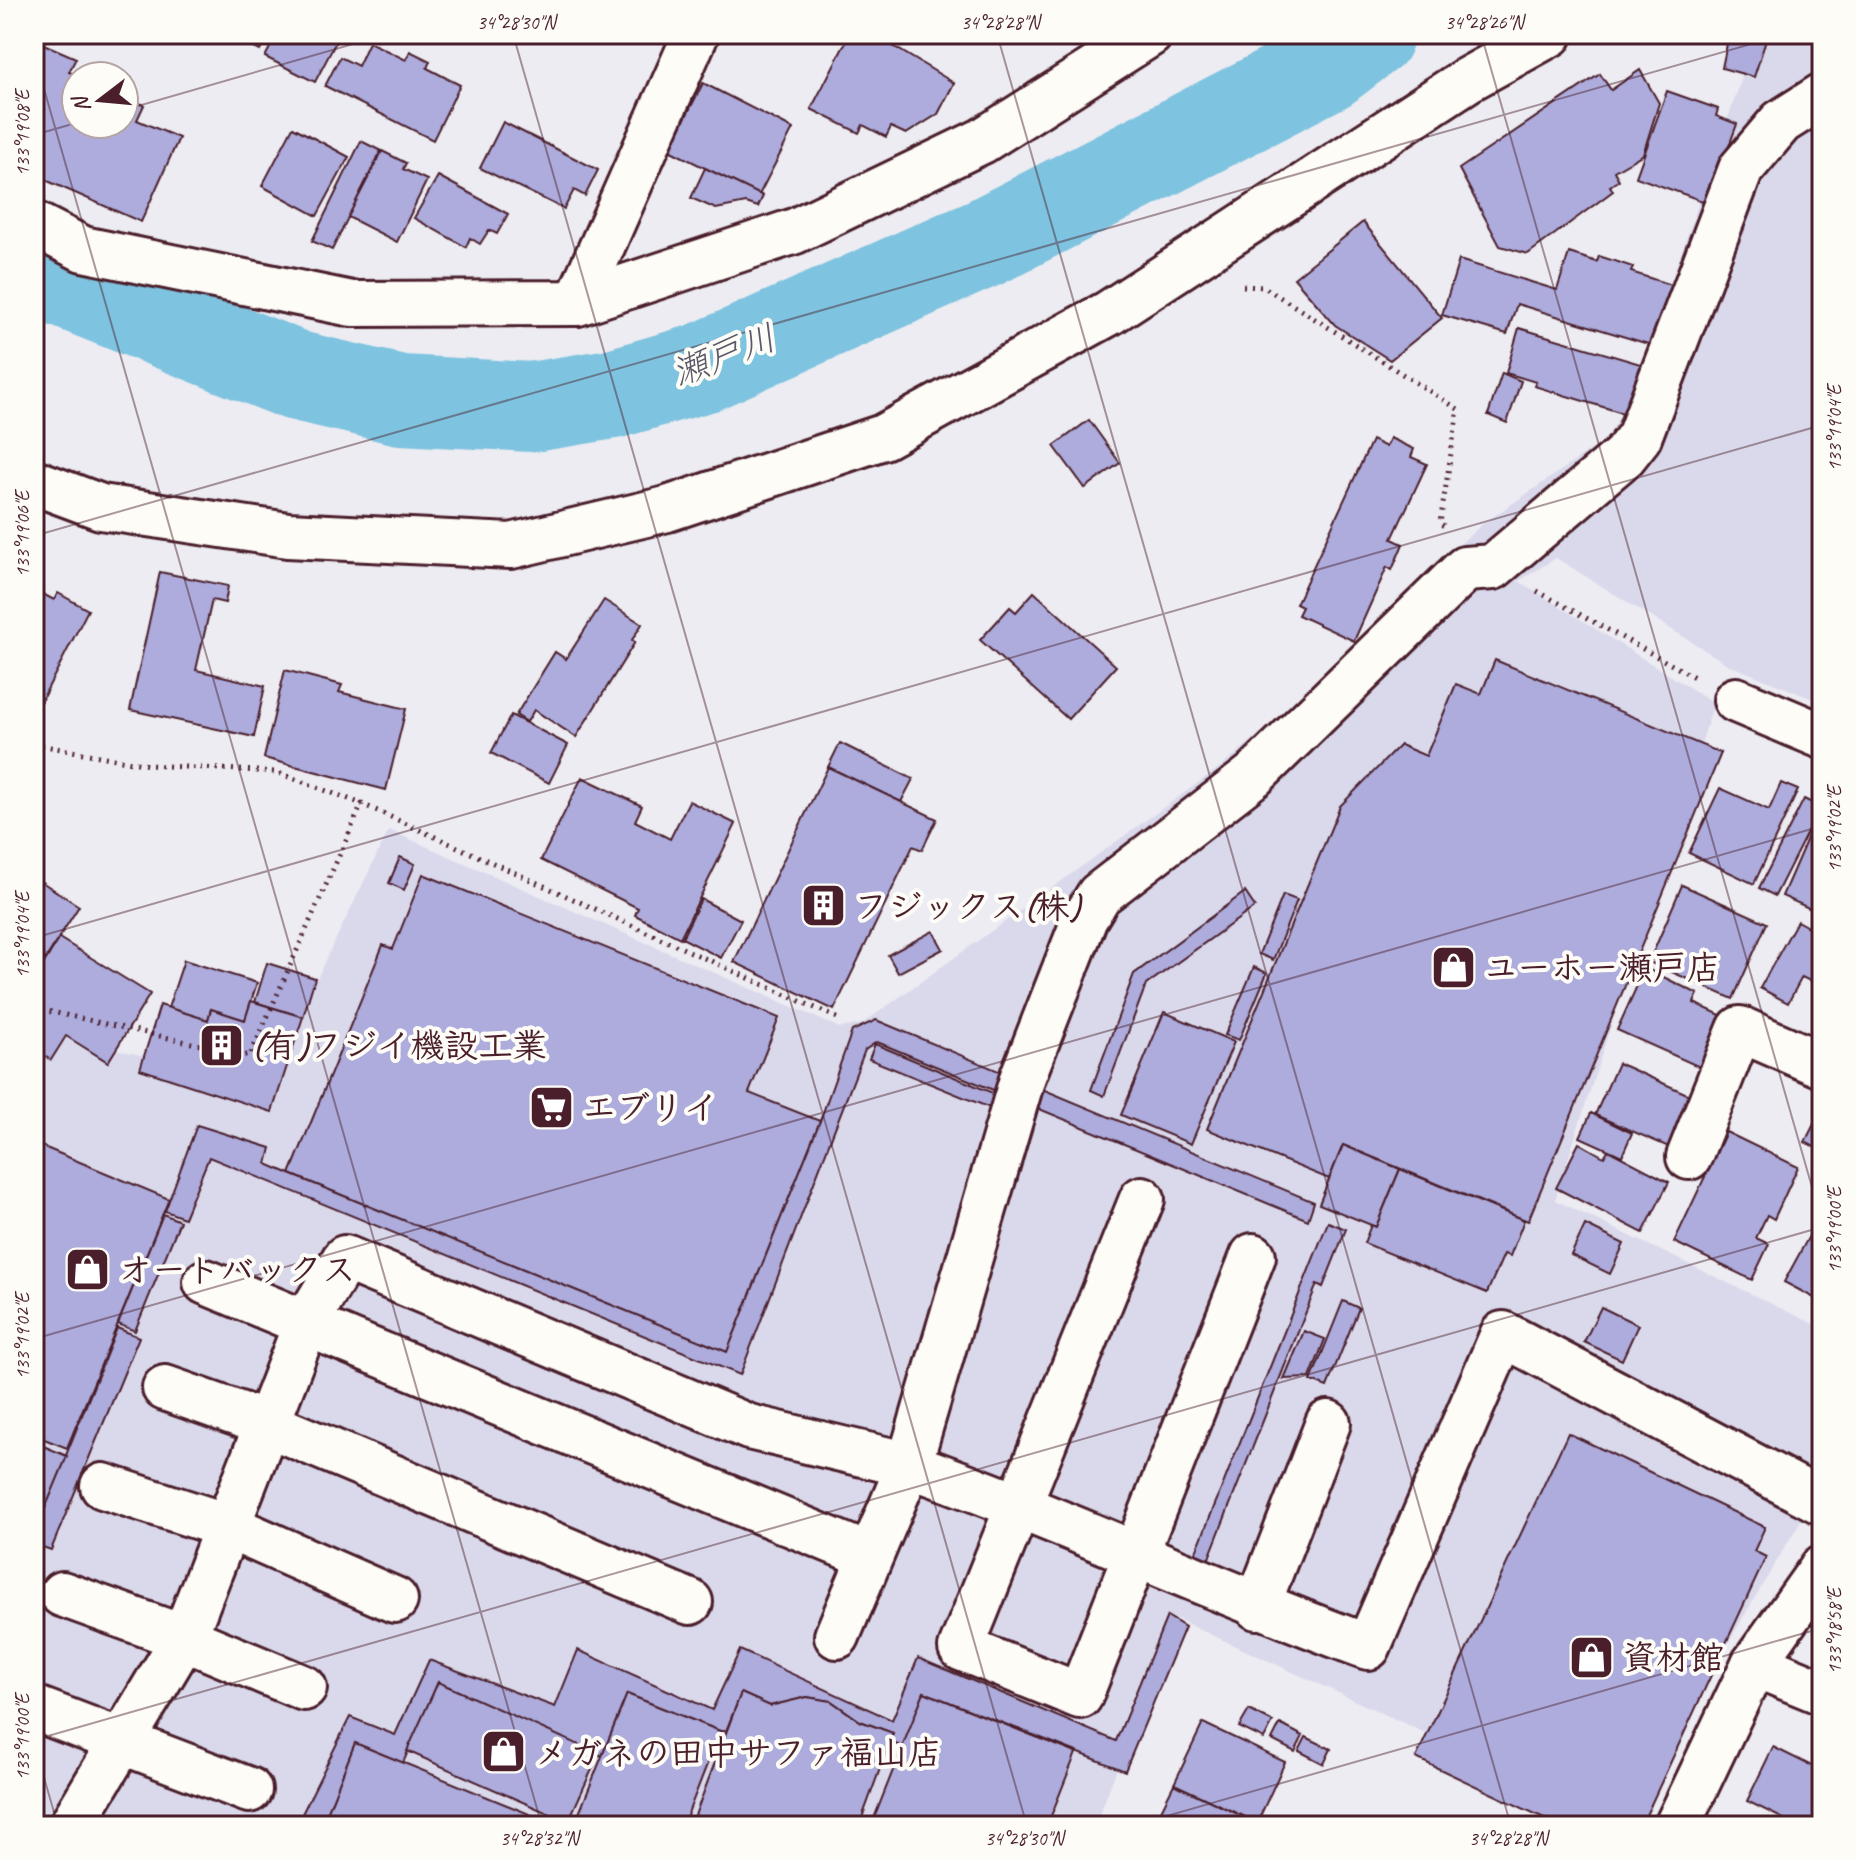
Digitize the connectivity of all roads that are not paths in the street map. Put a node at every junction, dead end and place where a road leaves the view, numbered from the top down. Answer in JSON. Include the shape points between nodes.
{"nodes":[{"id":1,"x":696,"y":34,"type":"edge"},
{"id":2,"x":1150,"y":34,"type":"edge"},
{"id":3,"x":1550,"y":34,"type":"edge"},
{"id":4,"x":1822,"y":96,"type":"edge"},
{"id":5,"x":34,"y":224,"type":"edge"},
{"id":6,"x":577,"y":303,"type":"junction"},
{"id":7,"x":34,"y":482,"type":"edge"},
{"id":8,"x":1736,"y":700,"type":"road end"},
{"id":9,"x":1822,"y":736,"type":"edge"},
{"id":10,"x":1822,"y":1065,"type":"edge"},
{"id":11,"x":1689,"y":1157,"type":"dead end"},
{"id":12,"x":1142,"y":1199,"type":"dead end"},
{"id":13,"x":1253,"y":1256,"type":"dead end"},
{"id":14,"x":206,"y":1282,"type":"dead end"},
{"id":15,"x":307,"y":1321,"type":"junction"},
{"id":16,"x":165,"y":1388,"type":"dead end"},
{"id":17,"x":1328,"y":1423,"type":"dead end"},
{"id":18,"x":267,"y":1424,"type":"junction"},
{"id":19,"x":909,"y":1465,"type":"junction"},
{"id":20,"x":103,"y":1486,"type":"dead end"},
{"id":21,"x":1822,"y":1502,"type":"edge"},
{"id":22,"x":1021,"y":1505,"type":"junction"},
{"id":23,"x":227,"y":1526,"type":"junction"},
{"id":24,"x":1138,"y":1553,"type":"junction"},
{"id":25,"x":869,"y":1556,"type":"junction"},
{"id":26,"x":1822,"y":1568,"type":"edge"},
{"id":27,"x":62,"y":1594,"type":"dead end"},
{"id":28,"x":395,"y":1600,"type":"dead end"},
{"id":29,"x":690,"y":1602,"type":"dead end"},
{"id":30,"x":1257,"y":1607,"type":"junction"},
{"id":31,"x":837,"y":1636,"type":"dead end"},
{"id":32,"x":184,"y":1638,"type":"junction"},
{"id":33,"x":1754,"y":1664,"type":"junction"},
{"id":34,"x":304,"y":1688,"type":"dead end"},
{"id":35,"x":1822,"y":1692,"type":"edge"},
{"id":36,"x":34,"y":1708,"type":"edge"},
{"id":37,"x":123,"y":1740,"type":"junction"},
{"id":38,"x":249,"y":1790,"type":"dead end"},
{"id":39,"x":71,"y":1826,"type":"edge"},
{"id":40,"x":1677,"y":1826,"type":"edge"}],
"edges":[{"from":1,"to":6,"type":"street"},
{"from":2,"to":6,"type":"street","via":[[982,141],[795,231]]},
{"from":3,"to":7,"type":"street","via":[[1467,80],[1109,313],[883,437],[667,509],[511,546],[288,535],[101,507]]},
{"from":4,"to":19,"type":"street","via":[[1781,122],[1741,169],[1639,437],[1624,456],[1493,567],[1465,569],[1254,775],[1099,895],[1085,918],[1023,1076]]},
{"from":5,"to":6,"type":"street","via":[[83,249],[352,304]]},
{"from":8,"to":9,"type":"street"},
{"from":10,"to":11,"type":"street","via":[[1740,1029]]},
{"from":12,"to":22,"type":"street"},
{"from":13,"to":24,"type":"street"},
{"from":14,"to":15,"type":"street"},
{"from":15,"to":18,"type":"street"},
{"from":15,"to":19,"type":"street","via":[[345,1258],[749,1427]]},
{"from":15,"to":25,"type":"street"},
{"from":16,"to":18,"type":"street"},
{"from":17,"to":30,"type":"street"},
{"from":18,"to":23,"type":"street"},
{"from":18,"to":29,"type":"street"},
{"from":19,"to":22,"type":"street"},
{"from":19,"to":25,"type":"street"},
{"from":20,"to":23,"type":"street"},
{"from":21,"to":30,"type":"street","via":[[1503,1334],[1368,1647]]},
{"from":22,"to":24,"type":"street"},
{"from":22,"to":24,"type":"street","via":[[961,1648],[1080,1696]]},
{"from":23,"to":28,"type":"street"},
{"from":23,"to":32,"type":"street"},
{"from":24,"to":30,"type":"street"},
{"from":25,"to":31,"type":"street"},
{"from":26,"to":33,"type":"street"},
{"from":27,"to":32,"type":"street"},
{"from":32,"to":34,"type":"street"},
{"from":32,"to":37,"type":"street"},
{"from":33,"to":35,"type":"street"},
{"from":33,"to":40,"type":"street"},
{"from":36,"to":37,"type":"street"},
{"from":37,"to":38,"type":"street"},
{"from":37,"to":39,"type":"street"}]}
